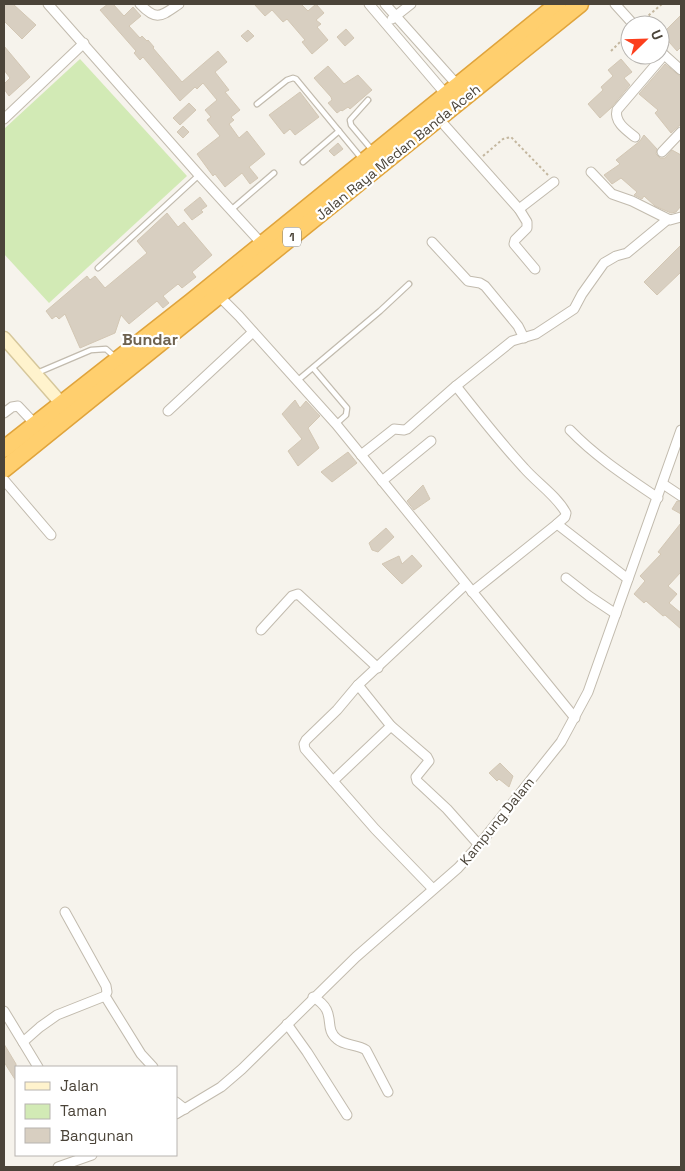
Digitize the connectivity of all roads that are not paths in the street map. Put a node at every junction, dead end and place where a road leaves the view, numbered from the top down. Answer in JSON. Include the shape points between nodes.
{"nodes":[{"id":1,"x":48,"y":4,"type":"edge"},
{"id":2,"x":140,"y":4,"type":"edge"},
{"id":3,"x":179,"y":4,"type":"edge"},
{"id":4,"x":369,"y":4,"type":"edge"},
{"id":5,"x":385,"y":4,"type":"edge"},
{"id":6,"x":410,"y":4,"type":"edge"},
{"id":7,"x":558,"y":4,"type":"edge"},
{"id":8,"x":580,"y":4,"type":"edge"},
{"id":9,"x":615,"y":4,"type":"edge"},
{"id":10,"x":625,"y":15,"type":"edge"},
{"id":11,"x":396,"y":16,"type":"junction"},
{"id":12,"x":387,"y":24,"type":"junction"},
{"id":13,"x":84,"y":43,"type":"junction"},
{"id":14,"x":670,"y":60,"type":"edge"},
{"id":15,"x":653,"y":65,"type":"edge"},
{"id":16,"x":681,"y":70,"type":"edge"},
{"id":17,"x":456,"y":95,"type":"junction"},
{"id":18,"x":368,"y":100,"type":"dead end"},
{"id":19,"x":257,"y":104,"type":"dead end"},
{"id":20,"x":4,"y":119,"type":"edge"},
{"id":21,"x":440,"y":119,"type":"junction"},
{"id":22,"x":339,"y":131,"type":"junction"},
{"id":23,"x":681,"y":132,"type":"edge"},
{"id":24,"x":635,"y":137,"type":"dead end"},
{"id":25,"x":662,"y":152,"type":"dead end"},
{"id":26,"x":369,"y":158,"type":"junction"},
{"id":27,"x":303,"y":162,"type":"dead end"},
{"id":28,"x":591,"y":172,"type":"dead end"},
{"id":29,"x":274,"y":173,"type":"dead end"},
{"id":30,"x":199,"y":174,"type":"junction"},
{"id":31,"x":554,"y":182,"type":"road end"},
{"id":32,"x":519,"y":209,"type":"junction"},
{"id":33,"x":231,"y":210,"type":"junction"},
{"id":34,"x":681,"y":217,"type":"edge"},
{"id":35,"x":667,"y":220,"type":"junction"},
{"id":36,"x":432,"y":242,"type":"dead end"},
{"id":37,"x":262,"y":244,"type":"junction"},
{"id":38,"x":98,"y":268,"type":"dead end"},
{"id":39,"x":535,"y":269,"type":"dead end"},
{"id":40,"x":409,"y":284,"type":"dead end"},
{"id":41,"x":219,"y":296,"type":"junction"},
{"id":42,"x":253,"y":332,"type":"junction"},
{"id":43,"x":4,"y":338,"type":"edge"},
{"id":44,"x":524,"y":338,"type":"junction"},
{"id":45,"x":122,"y":364,"type":"junction"},
{"id":46,"x":313,"y":368,"type":"junction"},
{"id":47,"x":35,"y":374,"type":"junction"},
{"id":48,"x":297,"y":381,"type":"junction"},
{"id":49,"x":456,"y":386,"type":"junction"},
{"id":50,"x":62,"y":403,"type":"junction"},
{"id":51,"x":168,"y":411,"type":"dead end"},
{"id":52,"x":4,"y":413,"type":"edge"},
{"id":53,"x":35,"y":424,"type":"junction"},
{"id":54,"x":336,"y":424,"type":"junction"},
{"id":55,"x":570,"y":430,"type":"dead end"},
{"id":56,"x":681,"y":430,"type":"edge"},
{"id":57,"x":679,"y":440,"type":"edge"},
{"id":58,"x":431,"y":441,"type":"dead end"},
{"id":59,"x":4,"y":449,"type":"edge"},
{"id":60,"x":361,"y":455,"type":"junction"},
{"id":61,"x":4,"y":469,"type":"edge"},
{"id":62,"x":4,"y":480,"type":"edge"},
{"id":63,"x":382,"y":481,"type":"junction"},
{"id":64,"x":663,"y":484,"type":"junction"},
{"id":65,"x":681,"y":496,"type":"edge"},
{"id":66,"x":658,"y":498,"type":"junction"},
{"id":67,"x":557,"y":524,"type":"junction"},
{"id":68,"x":52,"y":535,"type":"dead end"},
{"id":69,"x":566,"y":578,"type":"dead end"},
{"id":70,"x":628,"y":579,"type":"junction"},
{"id":71,"x":465,"y":584,"type":"junction"},
{"id":72,"x":472,"y":592,"type":"junction"},
{"id":73,"x":616,"y":614,"type":"junction"},
{"id":74,"x":261,"y":630,"type":"dead end"},
{"id":75,"x":378,"y":668,"type":"junction"},
{"id":76,"x":358,"y":685,"type":"junction"},
{"id":77,"x":574,"y":718,"type":"junction"},
{"id":78,"x":391,"y":726,"type":"junction"},
{"id":79,"x":333,"y":781,"type":"junction"},
{"id":80,"x":479,"y":845,"type":"junction"},
{"id":81,"x":433,"y":889,"type":"junction"},
{"id":82,"x":65,"y":912,"type":"dead end"},
{"id":83,"x":105,"y":996,"type":"junction"},
{"id":84,"x":314,"y":997,"type":"junction"},
{"id":85,"x":4,"y":1011,"type":"edge"},
{"id":86,"x":287,"y":1024,"type":"junction"},
{"id":87,"x":23,"y":1042,"type":"junction"},
{"id":88,"x":37,"y":1066,"type":"edge"},
{"id":89,"x":152,"y":1066,"type":"edge"},
{"id":90,"x":388,"y":1092,"type":"dead end"},
{"id":91,"x":178,"y":1104,"type":"edge"},
{"id":92,"x":185,"y":1109,"type":"junction"},
{"id":93,"x":178,"y":1113,"type":"edge"},
{"id":94,"x":347,"y":1115,"type":"dead end"},
{"id":95,"x":88,"y":1156,"type":"edge"},
{"id":96,"x":58,"y":1167,"type":"edge"}],
"edges":[{"from":1,"to":13,"type":"street"},
{"from":2,"to":3,"type":"street","via":[[156,16]]},
{"from":4,"to":12,"type":"street"},
{"from":5,"to":11,"type":"street"},
{"from":6,"to":11,"type":"street"},
{"from":7,"to":17,"type":"highway","name":"Jalan Raya Medan Banda Aceh","number":"1"},
{"from":8,"to":17,"type":"highway","name":"Jalan Raya Medan Banda Aceh","number":"1"},
{"from":9,"to":10,"type":"street"},
{"from":11,"to":12,"type":"street"},
{"from":11,"to":17,"type":"street"},
{"from":12,"to":17,"type":"street"},
{"from":13,"to":20,"type":"street"},
{"from":13,"to":30,"type":"street"},
{"from":14,"to":16,"type":"street"},
{"from":15,"to":24,"type":"street","via":[[617,110],[616,117]]},
{"from":17,"to":21,"type":"highway","name":"Jalan Raya Medan Banda Aceh","number":"1"},
{"from":17,"to":26,"type":"highway","name":"Jalan Raya Medan Banda Aceh","number":"1"},
{"from":18,"to":26,"type":"lane","via":[[350,120]]},
{"from":19,"to":22,"type":"lane","via":[[294,78]]},
{"from":21,"to":32,"type":"street"},
{"from":21,"to":41,"type":"highway","name":"Jalan Raya Medan Banda Aceh","number":"1"},
{"from":22,"to":26,"type":"lane"},
{"from":22,"to":27,"type":"lane"},
{"from":23,"to":25,"type":"street"},
{"from":26,"to":37,"type":"highway","name":"Jalan Raya Medan Banda Aceh","number":"1"},
{"from":28,"to":35,"type":"street","via":[[612,194]]},
{"from":29,"to":33,"type":"lane"},
{"from":30,"to":33,"type":"street"},
{"from":30,"to":38,"type":"lane"},
{"from":31,"to":32,"type":"street"},
{"from":32,"to":39,"type":"street","via":[[528,226],[514,244]]},
{"from":33,"to":37,"type":"street"},
{"from":34,"to":35,"type":"street"},
{"from":35,"to":44,"type":"street","via":[[628,253],[604,263],[574,309],[540,332]]},
{"from":36,"to":44,"type":"street","via":[[468,281],[485,286]]},
{"from":37,"to":45,"type":"highway","name":"Jalan Raya Medan Banda Aceh","number":"1"},
{"from":40,"to":46,"type":"lane"},
{"from":41,"to":42,"type":"street"},
{"from":41,"to":45,"type":"highway","name":"Jalan Raya Medan Banda Aceh","number":"1"},
{"from":42,"to":48,"type":"street"},
{"from":42,"to":51,"type":"street"},
{"from":43,"to":47,"type":"main road"},
{"from":44,"to":49,"type":"street","via":[[502,348]]},
{"from":45,"to":47,"type":"lane","via":[[106,349],[91,350]]},
{"from":45,"to":50,"type":"highway","name":"Jalan Raya Medan Banda Aceh","number":"1"},
{"from":45,"to":61,"type":"highway","name":"Jalan Raya Medan Banda Aceh","number":"1"},
{"from":46,"to":48,"type":"lane"},
{"from":46,"to":54,"type":"lane","via":[[347,408],[346,415]]},
{"from":47,"to":50,"type":"main road"},
{"from":48,"to":54,"type":"street"},
{"from":49,"to":60,"type":"street","via":[[407,429],[394,429]]},
{"from":49,"to":67,"type":"street","via":[[493,433],[563,508],[566,515]]},
{"from":50,"to":53,"type":"highway","name":"Jalan Raya Medan Banda Aceh","number":"1"},
{"from":52,"to":53,"type":"street","via":[[16,406]]},
{"from":53,"to":59,"type":"highway","name":"Jalan Raya Medan Banda Aceh","number":"1"},
{"from":54,"to":60,"type":"street"},
{"from":55,"to":66,"type":"street","via":[[591,451]]},
{"from":56,"to":57,"type":"street","name":"Kampung Dalam"},
{"from":57,"to":64,"type":"street","name":"Kampung Dalam"},
{"from":58,"to":63,"type":"street"},
{"from":60,"to":63,"type":"street"},
{"from":62,"to":68,"type":"street"},
{"from":63,"to":71,"type":"street"},
{"from":64,"to":65,"type":"street"},
{"from":64,"to":66,"type":"street","name":"Kampung Dalam"},
{"from":66,"to":70,"type":"street","name":"Kampung Dalam"},
{"from":67,"to":70,"type":"street"},
{"from":67,"to":72,"type":"street"},
{"from":69,"to":73,"type":"street"},
{"from":70,"to":73,"type":"street","name":"Kampung Dalam"},
{"from":71,"to":72,"type":"street"},
{"from":71,"to":75,"type":"street"},
{"from":72,"to":77,"type":"street"},
{"from":73,"to":77,"type":"street","name":"Kampung Dalam","via":[[588,692]]},
{"from":74,"to":75,"type":"street","via":[[292,596],[298,594]]},
{"from":75,"to":76,"type":"street"},
{"from":76,"to":78,"type":"street"},
{"from":76,"to":79,"type":"street","via":[[304,744]]},
{"from":77,"to":80,"type":"street","name":"Kampung Dalam","via":[[561,742]]},
{"from":78,"to":79,"type":"street"},
{"from":78,"to":80,"type":"street","via":[[429,759],[416,777],[418,782]]},
{"from":79,"to":81,"type":"street"},
{"from":80,"to":81,"type":"street","name":"Kampung Dalam"},
{"from":81,"to":84,"type":"street","name":"Kampung Dalam"},
{"from":82,"to":83,"type":"street","via":[[106,986]]},
{"from":83,"to":87,"type":"street","via":[[57,1015]]},
{"from":83,"to":89,"type":"street"},
{"from":84,"to":86,"type":"street","name":"Kampung Dalam"},
{"from":84,"to":90,"type":"street","via":[[324,1004],[335,1038],[366,1050]]},
{"from":85,"to":87,"type":"street"},
{"from":86,"to":92,"type":"street","name":"Kampung Dalam","via":[[220,1088]]},
{"from":86,"to":94,"type":"street"},
{"from":87,"to":88,"type":"street"},
{"from":91,"to":92,"type":"street"},
{"from":92,"to":93,"type":"street","name":"Kampung Dalam"},
{"from":95,"to":96,"type":"street"}]}
